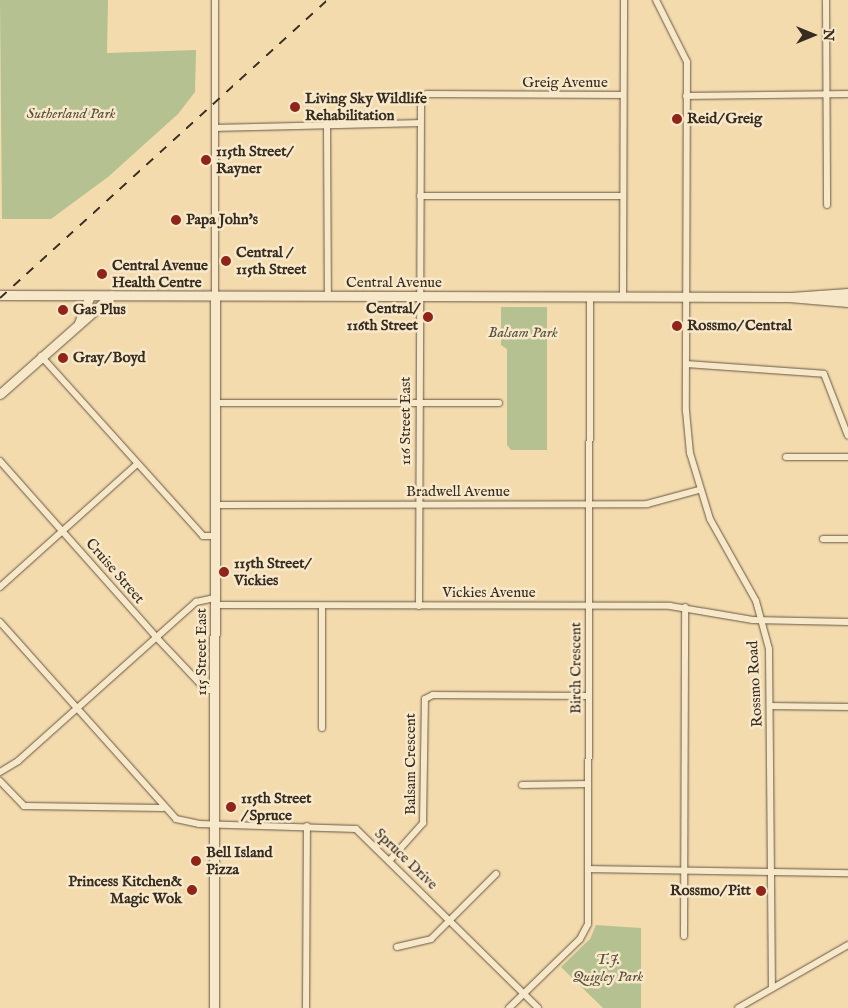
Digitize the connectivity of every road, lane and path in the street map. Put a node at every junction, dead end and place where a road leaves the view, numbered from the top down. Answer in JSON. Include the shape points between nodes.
{"nodes":[{"id":1,"x":215,"y":0,"type":"edge"},
{"id":2,"x":624,"y":0,"type":"edge"},
{"id":3,"x":656,"y":0,"type":"edge"},
{"id":4,"x":826,"y":0,"type":"edge"},
{"id":5,"x":848,"y":94,"type":"edge"},
{"id":6,"x":826,"y":95,"type":"junction"},
{"id":7,"x":622,"y":96,"type":"junction"},
{"id":8,"x":686,"y":96,"type":"junction"},
{"id":9,"x":420,"y":123,"type":"junction"},
{"id":10,"x":327,"y":124,"type":"junction"},
{"id":11,"x":216,"y":128,"type":"junction"},
{"id":12,"x":420,"y":196,"type":"junction"},
{"id":13,"x":622,"y":196,"type":"junction"},
{"id":14,"x":827,"y":205,"type":"dead end"},
{"id":15,"x":848,"y":292,"type":"edge"},
{"id":16,"x":0,"y":295,"type":"edge"},
{"id":17,"x":112,"y":295,"type":"junction"},
{"id":18,"x":90,"y":296,"type":"junction"},
{"id":19,"x":215,"y":297,"type":"junction"},
{"id":20,"x":328,"y":297,"type":"junction"},
{"id":21,"x":420,"y":297,"type":"junction"},
{"id":22,"x":590,"y":297,"type":"junction"},
{"id":23,"x":623,"y":297,"type":"junction"},
{"id":24,"x":686,"y":297,"type":"junction"},
{"id":25,"x":789,"y":297,"type":"junction"},
{"id":26,"x":848,"y":302,"type":"edge"},
{"id":27,"x":79,"y":323,"type":"junction"},
{"id":28,"x":41,"y":356,"type":"junction"},
{"id":29,"x":686,"y":364,"type":"junction"},
{"id":30,"x":0,"y":394,"type":"edge"},
{"id":31,"x":215,"y":403,"type":"junction"},
{"id":32,"x":418,"y":403,"type":"junction"},
{"id":33,"x":499,"y":403,"type":"dead end"},
{"id":34,"x":848,"y":436,"type":"edge"},
{"id":35,"x":848,"y":457,"type":"edge"},
{"id":36,"x":786,"y":458,"type":"dead end"},
{"id":37,"x":0,"y":461,"type":"edge"},
{"id":38,"x":138,"y":464,"type":"junction"},
{"id":39,"x":699,"y":490,"type":"junction"},
{"id":40,"x":419,"y":504,"type":"junction"},
{"id":41,"x":589,"y":504,"type":"junction"},
{"id":42,"x":215,"y":505,"type":"junction"},
{"id":43,"x":62,"y":530,"type":"junction"},
{"id":44,"x":215,"y":536,"type":"junction"},
{"id":45,"x":823,"y":539,"type":"dead end"},
{"id":46,"x":848,"y":539,"type":"edge"},
{"id":47,"x":0,"y":586,"type":"edge"},
{"id":48,"x":215,"y":602,"type":"junction"},
{"id":49,"x":588,"y":605,"type":"junction"},
{"id":50,"x":322,"y":606,"type":"junction"},
{"id":51,"x":419,"y":606,"type":"junction"},
{"id":52,"x":685,"y":608,"type":"junction"},
{"id":53,"x":762,"y":621,"type":"junction"},
{"id":54,"x":0,"y":622,"type":"edge"},
{"id":55,"x":848,"y":622,"type":"edge"},
{"id":56,"x":157,"y":638,"type":"junction"},
{"id":57,"x":216,"y":690,"type":"junction"},
{"id":58,"x":588,"y":696,"type":"junction"},
{"id":59,"x":770,"y":706,"type":"junction"},
{"id":60,"x":848,"y":707,"type":"edge"},
{"id":61,"x":77,"y":709,"type":"junction"},
{"id":62,"x":322,"y":728,"type":"dead end"},
{"id":63,"x":0,"y":772,"type":"edge"},
{"id":64,"x":0,"y":781,"type":"edge"},
{"id":65,"x":522,"y":784,"type":"dead end"},
{"id":66,"x":588,"y":784,"type":"junction"},
{"id":67,"x":163,"y":808,"type":"junction"},
{"id":68,"x":216,"y":824,"type":"junction"},
{"id":69,"x":307,"y":826,"type":"junction"},
{"id":70,"x":390,"y":860,"type":"junction"},
{"id":71,"x":588,"y":869,"type":"junction"},
{"id":72,"x":684,"y":870,"type":"junction"},
{"id":73,"x":770,"y":870,"type":"junction"},
{"id":74,"x":848,"y":873,"type":"edge"},
{"id":75,"x":496,"y":874,"type":"dead end"},
{"id":76,"x":449,"y":920,"type":"junction"},
{"id":77,"x":684,"y":936,"type":"dead end"},
{"id":78,"x":848,"y":945,"type":"edge"},
{"id":79,"x":397,"y":947,"type":"dead end"},
{"id":80,"x":772,"y":988,"type":"junction"},
{"id":81,"x":524,"y":994,"type":"junction"},
{"id":82,"x":214,"y":1008,"type":"edge"},
{"id":83,"x":306,"y":1008,"type":"edge"},
{"id":84,"x":509,"y":1008,"type":"edge"},
{"id":85,"x":538,"y":1008,"type":"edge"},
{"id":86,"x":738,"y":1008,"type":"edge"}],
"edges":[{"from":1,"to":11,"type":"street"},
{"from":2,"to":7,"type":"street"},
{"from":3,"to":8,"type":"street","name":"Rossmo Road","via":[[683,47]]},
{"from":4,"to":6,"type":"street"},
{"from":5,"to":6,"type":"street"},
{"from":6,"to":8,"type":"street"},
{"from":6,"to":14,"type":"street"},
{"from":7,"to":9,"type":"street","name":"Greig Avenue","via":[[427,94],[421,101]]},
{"from":7,"to":13,"type":"street","name":"Greig Avenue"},
{"from":8,"to":24,"type":"street","name":"Rossmo Road"},
{"from":9,"to":10,"type":"street"},
{"from":9,"to":12,"type":"street","name":"Greig Avenue"},
{"from":10,"to":11,"type":"street"},
{"from":10,"to":20,"type":"street"},
{"from":11,"to":19,"type":"street"},
{"from":12,"to":13,"type":"street"},
{"from":12,"to":21,"type":"street","name":"116 Street East"},
{"from":13,"to":23,"type":"street","name":"Greig Avenue"},
{"from":15,"to":25,"type":"main road","name":"Central Avenue"},
{"from":16,"to":18,"type":"main road","name":"Central Avenue"},
{"from":17,"to":18,"type":"main road","name":"Central Avenue"},
{"from":17,"to":19,"type":"main road","name":"Central Avenue"},
{"from":17,"to":27,"type":"main road"},
{"from":18,"to":27,"type":"main road"},
{"from":19,"to":20,"type":"main road","name":"Central Avenue"},
{"from":19,"to":31,"type":"main road","name":"115 Street East"},
{"from":20,"to":21,"type":"main road","name":"Central Avenue"},
{"from":21,"to":22,"type":"main road","name":"Central Avenue"},
{"from":21,"to":32,"type":"street","name":"116 Street East"},
{"from":22,"to":23,"type":"main road","name":"Central Avenue"},
{"from":22,"to":41,"type":"street","name":"Birch Crescent"},
{"from":23,"to":24,"type":"main road","name":"Central Avenue"},
{"from":24,"to":25,"type":"main road","name":"Central Avenue"},
{"from":24,"to":29,"type":"street","name":"Rossmo Road"},
{"from":25,"to":26,"type":"main road","name":"Central Avenue"},
{"from":27,"to":28,"type":"main road"},
{"from":28,"to":30,"type":"main road"},
{"from":28,"to":38,"type":"street"},
{"from":29,"to":34,"type":"street","via":[[824,374]]},
{"from":29,"to":39,"type":"street","name":"Rossmo Road","via":[[686,424]]},
{"from":31,"to":32,"type":"street"},
{"from":31,"to":42,"type":"main road","name":"115 Street East"},
{"from":32,"to":33,"type":"street"},
{"from":32,"to":40,"type":"street","name":"116 Street East"},
{"from":35,"to":36,"type":"street"},
{"from":37,"to":43,"type":"street","name":"Cruise Street"},
{"from":38,"to":43,"type":"street"},
{"from":38,"to":44,"type":"street","via":[[203,536]]},
{"from":39,"to":41,"type":"street","name":"Bradwell Avenue","via":[[648,504]]},
{"from":39,"to":53,"type":"street","name":"Rossmo Road","via":[[717,533],[751,588]]},
{"from":40,"to":41,"type":"street","name":"Bradwell Avenue"},
{"from":40,"to":42,"type":"street","name":"Bradwell Avenue"},
{"from":40,"to":51,"type":"street","name":"116 Street East"},
{"from":41,"to":49,"type":"street","name":"Birch Crescent"},
{"from":42,"to":44,"type":"main road","name":"115 Street East"},
{"from":43,"to":47,"type":"street"},
{"from":43,"to":56,"type":"street","name":"Cruise Street"},
{"from":44,"to":48,"type":"main road","name":"115 Street East"},
{"from":45,"to":46,"type":"street"},
{"from":48,"to":50,"type":"street","name":"Vickies Avenue"},
{"from":48,"to":56,"type":"street","name":"Vickies Avenue","via":[[196,602]]},
{"from":48,"to":57,"type":"main road","name":"115 Street East"},
{"from":49,"to":51,"type":"street","name":"Vickies Avenue"},
{"from":49,"to":52,"type":"street","name":"Vickies Avenue"},
{"from":49,"to":58,"type":"street","name":"Birch Crescent"},
{"from":50,"to":51,"type":"street","name":"Vickies Avenue"},
{"from":50,"to":62,"type":"street"},
{"from":52,"to":53,"type":"street","name":"Vickies Avenue"},
{"from":52,"to":72,"type":"street"},
{"from":53,"to":55,"type":"street","name":"Vickies Avenue"},
{"from":53,"to":59,"type":"street","name":"Rossmo Road","via":[[769,649]]},
{"from":54,"to":61,"type":"street"},
{"from":56,"to":57,"type":"street","name":"Cruise Street","via":[[206,690]]},
{"from":56,"to":61,"type":"street","name":"Vickies Avenue"},
{"from":57,"to":68,"type":"main road","name":"115 Street East"},
{"from":58,"to":66,"type":"street","name":"Birch Crescent"},
{"from":58,"to":70,"type":"street","name":"Balsam Crescent","via":[[433,695],[425,699],[423,823]]},
{"from":59,"to":60,"type":"street"},
{"from":59,"to":73,"type":"street","name":"Rossmo Road"},
{"from":61,"to":63,"type":"street","name":"Vickies Avenue"},
{"from":61,"to":67,"type":"street"},
{"from":64,"to":67,"type":"street","via":[[24,806]]},
{"from":65,"to":66,"type":"street"},
{"from":66,"to":71,"type":"street","name":"Birch Crescent"},
{"from":67,"to":68,"type":"street","name":"Spruce Drive","via":[[176,819]]},
{"from":68,"to":69,"type":"street","name":"Spruce Drive"},
{"from":68,"to":82,"type":"main road","name":"115 Street East"},
{"from":69,"to":70,"type":"street","name":"Spruce Drive","via":[[356,829]]},
{"from":69,"to":83,"type":"street"},
{"from":70,"to":76,"type":"street","name":"Spruce Drive"},
{"from":71,"to":72,"type":"street"},
{"from":71,"to":81,"type":"street","name":"Birch Crescent","via":[[587,930]]},
{"from":72,"to":73,"type":"street"},
{"from":72,"to":77,"type":"street"},
{"from":73,"to":74,"type":"street"},
{"from":73,"to":80,"type":"street","name":"Rossmo Road"},
{"from":75,"to":76,"type":"street"},
{"from":76,"to":79,"type":"street","via":[[431,939]]},
{"from":76,"to":81,"type":"street","name":"Spruce Drive"},
{"from":78,"to":80,"type":"street"},
{"from":80,"to":86,"type":"street"},
{"from":81,"to":84,"type":"street","name":"Birch Crescent"},
{"from":81,"to":85,"type":"street","name":"Spruce Drive"}]}
